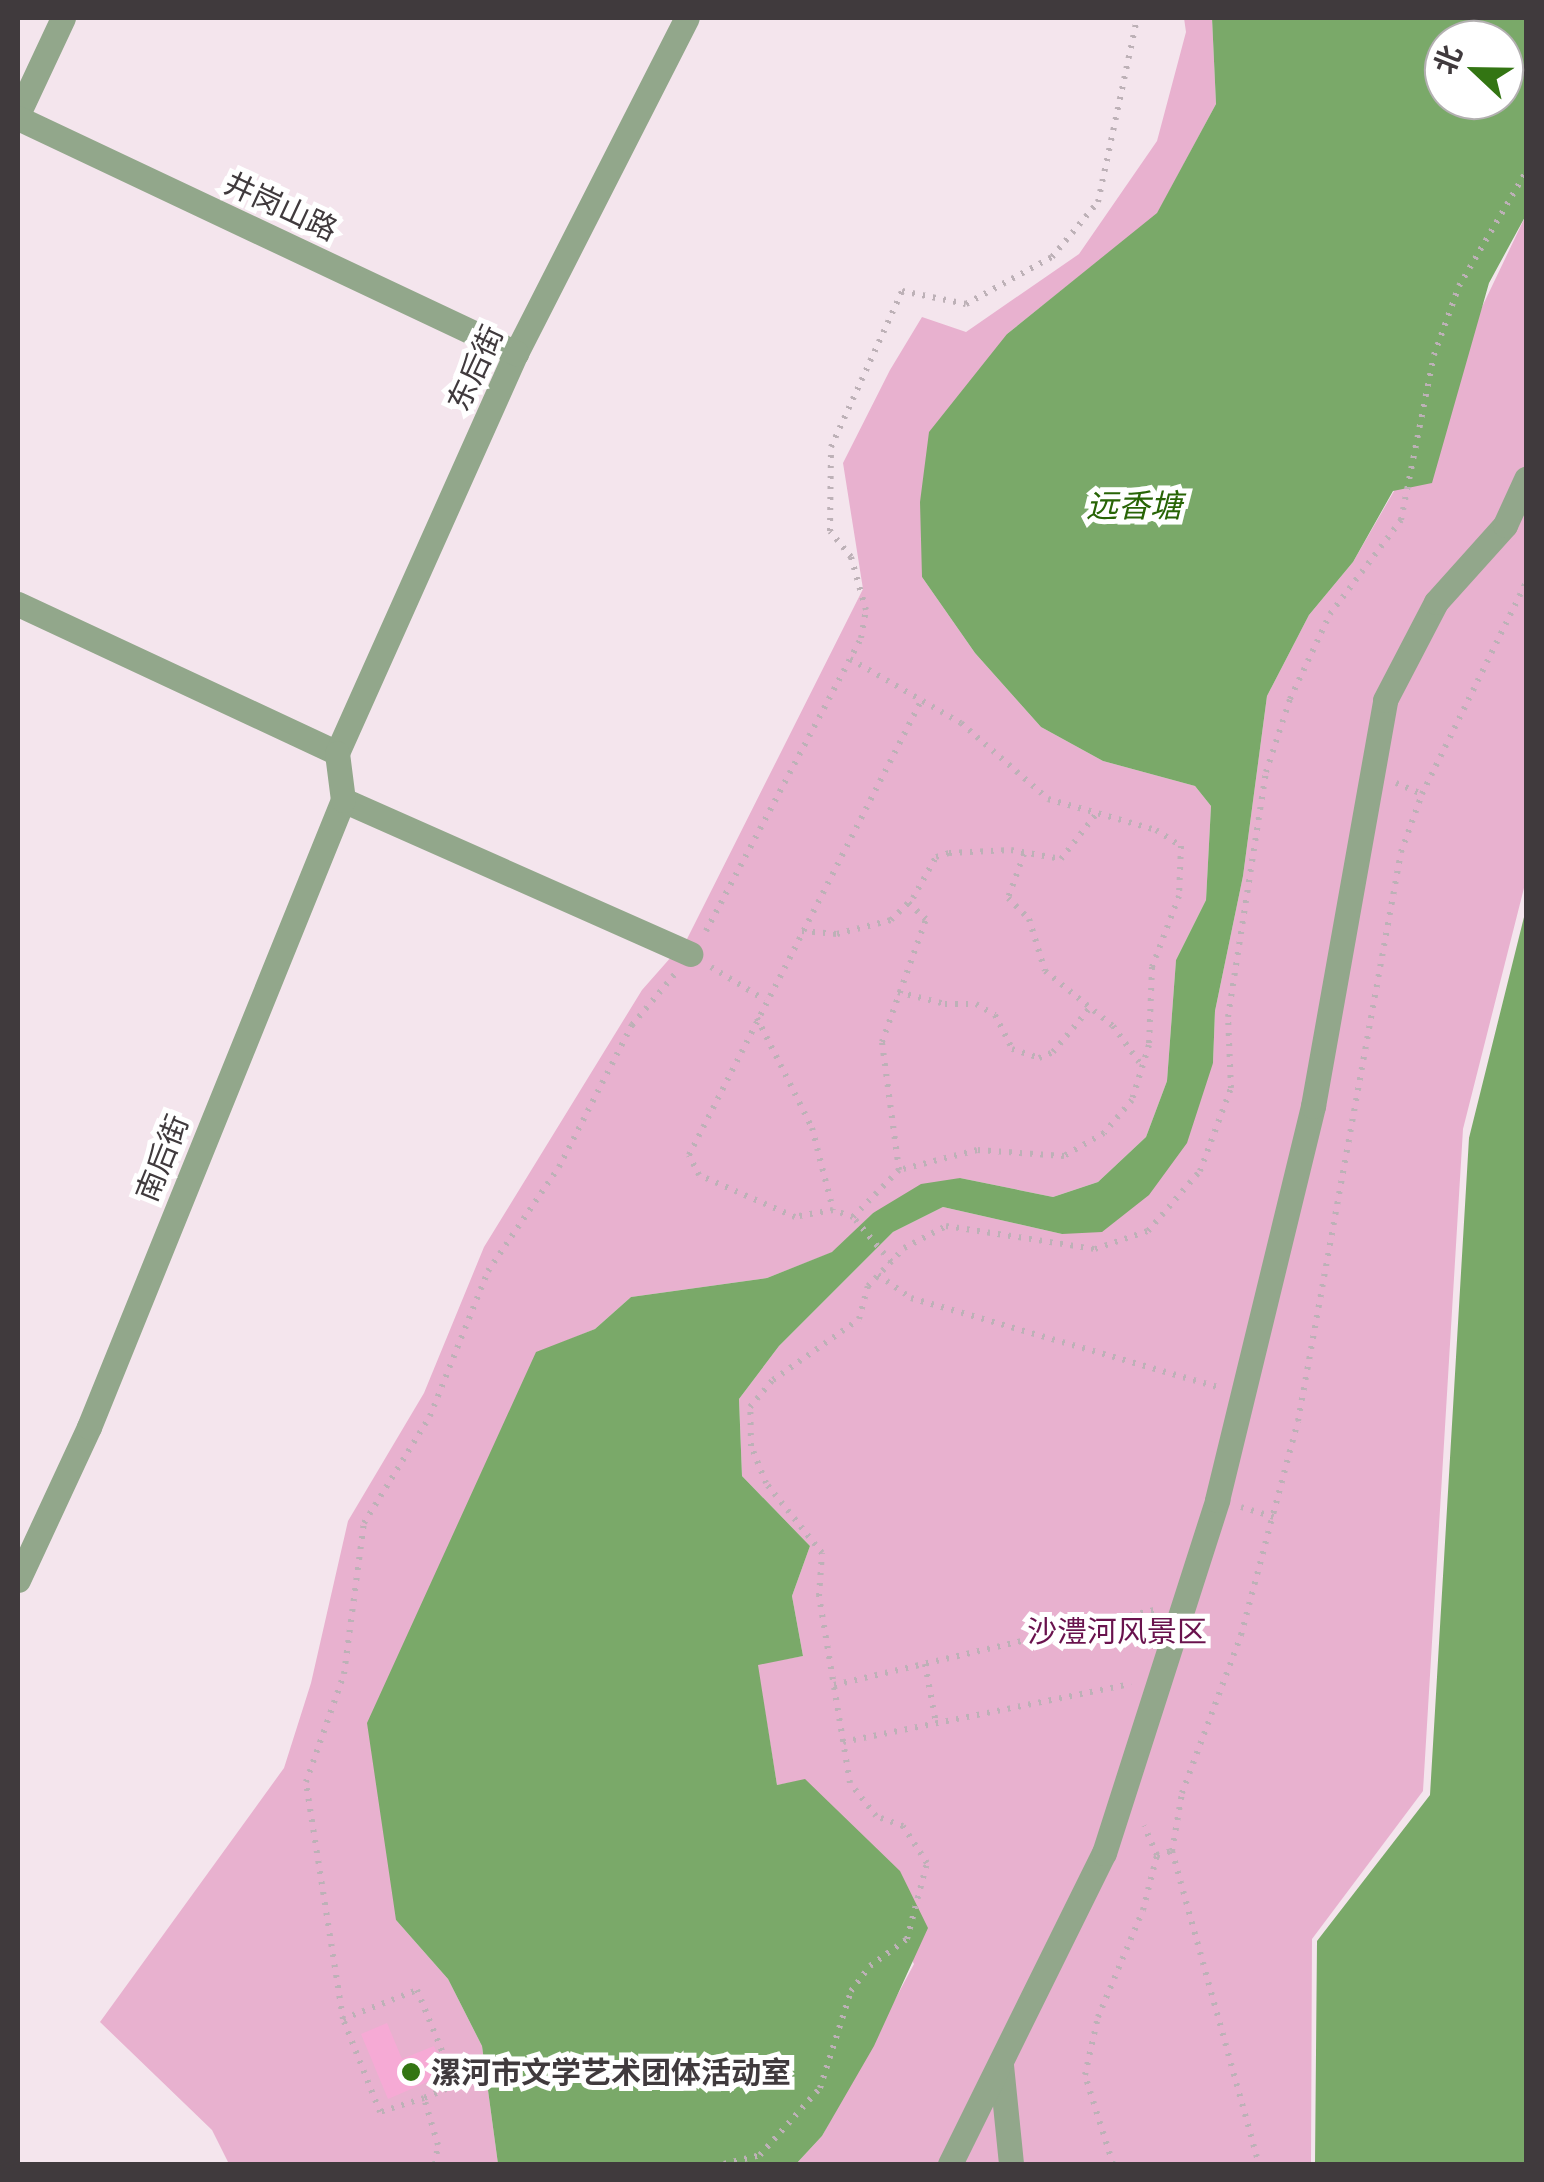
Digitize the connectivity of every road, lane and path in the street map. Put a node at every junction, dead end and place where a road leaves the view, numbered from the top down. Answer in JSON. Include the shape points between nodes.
{"nodes":[{"id":1,"x":63,"y":18,"type":"edge"},
{"id":2,"x":687,"y":18,"type":"edge"},
{"id":3,"x":1137,"y":18,"type":"edge"},
{"id":4,"x":18,"y":116,"type":"edge"},
{"id":5,"x":1526,"y":172,"type":"edge"},
{"id":6,"x":516,"y":353,"type":"junction"},
{"id":7,"x":1526,"y":479,"type":"edge"},
{"id":8,"x":1526,"y":583,"type":"edge"},
{"id":9,"x":18,"y":604,"type":"edge"},
{"id":10,"x":850,"y":659,"type":"junction"},
{"id":11,"x":921,"y":701,"type":"junction"},
{"id":12,"x":336,"y":753,"type":"junction"},
{"id":13,"x":342,"y":800,"type":"junction"},
{"id":14,"x":1097,"y":813,"type":"junction"},
{"id":15,"x":1024,"y":854,"type":"junction"},
{"id":16,"x":908,"y":903,"type":"junction"},
{"id":17,"x":802,"y":931,"type":"junction"},
{"id":18,"x":690,"y":954,"type":"junction"},
{"id":19,"x":898,"y":992,"type":"junction"},
{"id":20,"x":765,"y":1000,"type":"junction"},
{"id":21,"x":1089,"y":1008,"type":"junction"},
{"id":22,"x":757,"y":1018,"type":"junction"},
{"id":23,"x":1143,"y":1067,"type":"junction"},
{"id":24,"x":899,"y":1170,"type":"junction"},
{"id":25,"x":832,"y":1210,"type":"junction"},
{"id":26,"x":853,"y":1218,"type":"junction"},
{"id":27,"x":891,"y":1262,"type":"junction"},
{"id":28,"x":878,"y":1275,"type":"junction"},
{"id":29,"x":1243,"y":1393,"type":"junction"},
{"id":30,"x":18,"y":1580,"type":"edge"},
{"id":31,"x":1184,"y":1603,"type":"junction"},
{"id":32,"x":925,"y":1664,"type":"junction"},
{"id":33,"x":1162,"y":1678,"type":"junction"},
{"id":34,"x":834,"y":1685,"type":"junction"},
{"id":35,"x":936,"y":1723,"type":"junction"},
{"id":36,"x":843,"y":1742,"type":"junction"},
{"id":37,"x":1127,"y":1790,"type":"junction"},
{"id":38,"x":1172,"y":1851,"type":"junction"},
{"id":39,"x":1157,"y":1855,"type":"junction"},
{"id":40,"x":343,"y":2019,"type":"junction"},
{"id":41,"x":1001,"y":2065,"type":"junction"},
{"id":42,"x":424,"y":2098,"type":"junction"},
{"id":43,"x":435,"y":2164,"type":"edge"},
{"id":44,"x":724,"y":2164,"type":"edge"},
{"id":45,"x":950,"y":2164,"type":"edge"},
{"id":46,"x":1010,"y":2164,"type":"edge"},
{"id":47,"x":1113,"y":2164,"type":"edge"},
{"id":48,"x":1258,"y":2164,"type":"edge"}],
"edges":[{"from":1,"to":4,"type":"street"},
{"from":2,"to":6,"type":"street","name":"东后街"},
{"from":3,"to":10,"type":"path","via":[[1098,202],[1052,258],[966,304],[902,291],[831,447],[830,531],[852,558],[866,610]]},
{"from":4,"to":6,"type":"street","name":"井岗山路"},
{"from":5,"to":27,"type":"path","via":[[1459,286],[1434,355],[1401,520],[1330,614],[1266,772],[1228,1017],[1231,1088],[1200,1171],[1148,1231],[1094,1249],[946,1226]]},
{"from":6,"to":12,"type":"street","name":"东后街"},
{"from":7,"to":29,"type":"street","via":[[1505,525],[1436,602],[1385,700],[1314,1106]]},
{"from":8,"to":38,"type":"path","via":[[1422,794],[1401,852],[1298,1420],[1241,1635],[1182,1794]]},
{"from":9,"to":12,"type":"street"},
{"from":10,"to":11,"type":"path"},
{"from":10,"to":18,"type":"path","via":[[728,897]]},
{"from":11,"to":14,"type":"path","via":[[961,723],[1048,799]]},
{"from":11,"to":17,"type":"path"},
{"from":12,"to":13,"type":"street","name":"南后街"},
{"from":13,"to":18,"type":"street"},
{"from":13,"to":30,"type":"street","name":"南后街","via":[[88,1427]]},
{"from":14,"to":15,"type":"path","via":[[1061,859]]},
{"from":14,"to":23,"type":"path","via":[[1156,830],[1181,846],[1178,896],[1152,967]]},
{"from":15,"to":16,"type":"path","via":[[936,858]]},
{"from":15,"to":21,"type":"path","via":[[1008,898],[1029,920],[1046,971]]},
{"from":16,"to":17,"type":"path","via":[[891,920],[837,934]]},
{"from":16,"to":19,"type":"path","via":[[926,920]]},
{"from":17,"to":20,"type":"path"},
{"from":18,"to":20,"type":"path"},
{"from":18,"to":40,"type":"path","via":[[632,1025],[559,1168],[488,1271],[430,1416],[364,1524],[344,1674],[306,1782]]},
{"from":19,"to":21,"type":"path","via":[[976,1004],[995,1015],[1012,1049],[1039,1058],[1053,1052]]},
{"from":19,"to":24,"type":"path","via":[[882,1042]]},
{"from":20,"to":22,"type":"path"},
{"from":21,"to":23,"type":"path","via":[[1113,1026]]},
{"from":22,"to":25,"type":"path","via":[[812,1128]]},
{"from":22,"to":25,"type":"path","via":[[689,1154],[699,1176],[796,1217]]},
{"from":23,"to":24,"type":"path","via":[[1132,1100],[1104,1133],[1064,1156],[977,1150]]},
{"from":24,"to":26,"type":"path"},
{"from":25,"to":26,"type":"path"},
{"from":26,"to":27,"type":"path"},
{"from":27,"to":28,"type":"path"},
{"from":28,"to":29,"type":"path","via":[[911,1298],[1110,1361]]},
{"from":28,"to":34,"type":"path","via":[[859,1319],[772,1380],[750,1406],[752,1446],[766,1483],[822,1553],[819,1596]]},
{"from":29,"to":31,"type":"street"},
{"from":31,"to":32,"type":"path"},
{"from":31,"to":33,"type":"street"},
{"from":32,"to":34,"type":"path"},
{"from":32,"to":35,"type":"path"},
{"from":33,"to":35,"type":"path"},
{"from":33,"to":37,"type":"street"},
{"from":34,"to":36,"type":"path"},
{"from":35,"to":36,"type":"path"},
{"from":36,"to":44,"type":"path","via":[[850,1784],[876,1816],[904,1826],[926,1864],[922,1896],[907,1940],[870,1966],[851,1991],[820,2088],[798,2119],[760,2155]]},
{"from":37,"to":39,"type":"path"},
{"from":37,"to":41,"type":"street"},
{"from":38,"to":39,"type":"path"},
{"from":38,"to":48,"type":"path"},
{"from":39,"to":47,"type":"path","via":[[1144,1910],[1098,2017],[1084,2076]]},
{"from":40,"to":42,"type":"path","via":[[380,2112]]},
{"from":40,"to":42,"type":"path","via":[[417,1990],[456,2084]]},
{"from":41,"to":45,"type":"street"},
{"from":41,"to":46,"type":"street"},
{"from":42,"to":43,"type":"path","via":[[438,2145]]}]}
